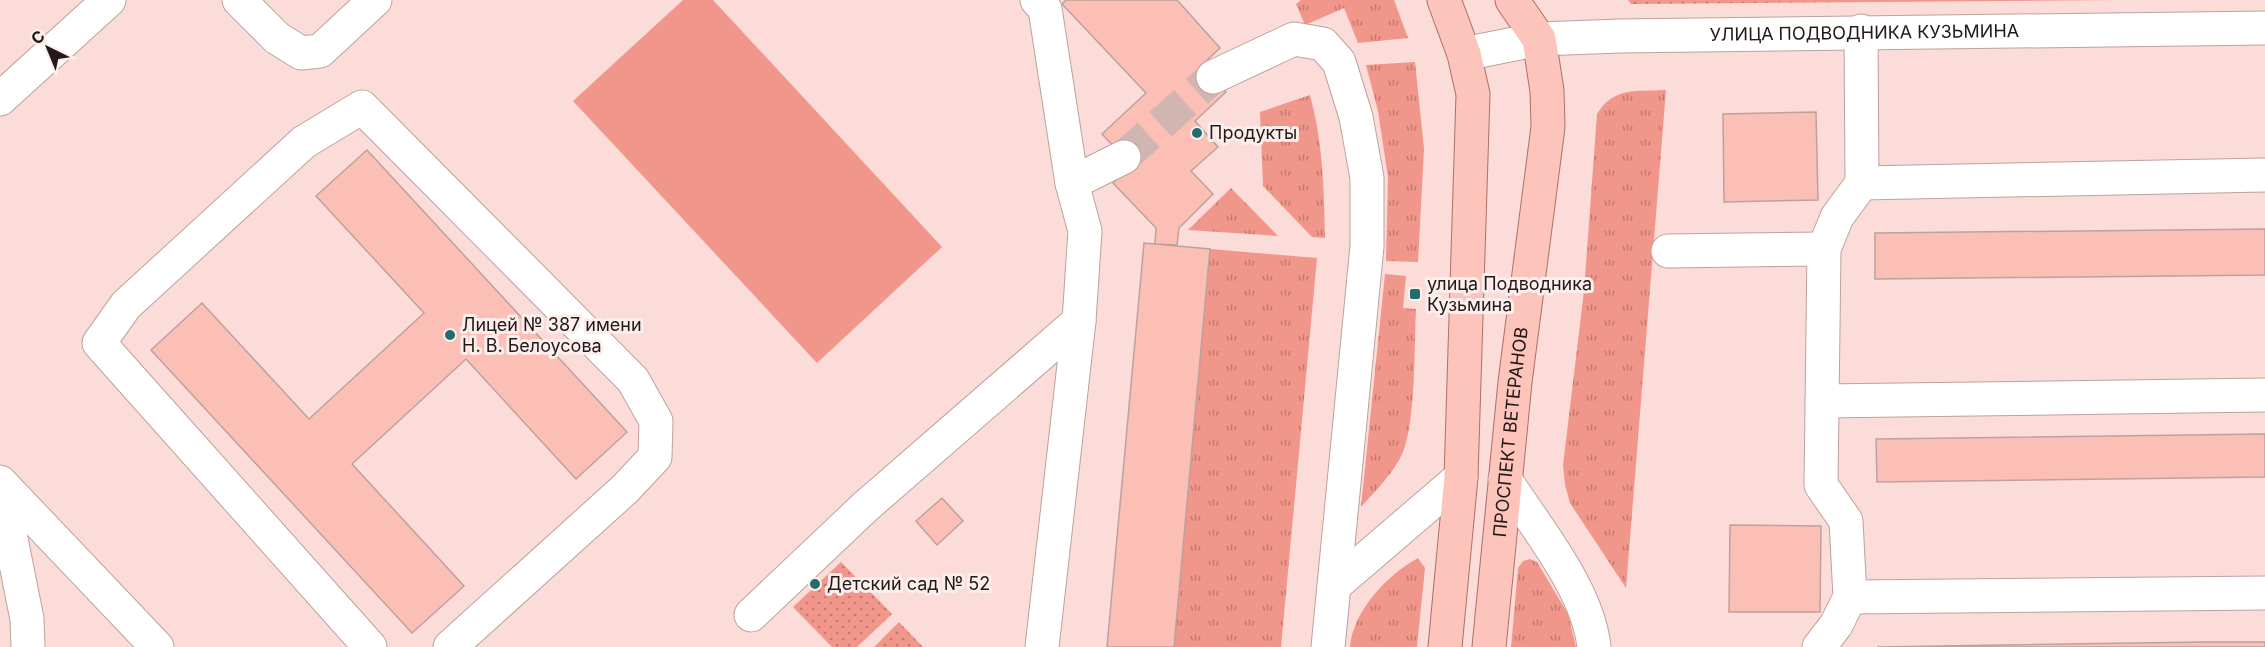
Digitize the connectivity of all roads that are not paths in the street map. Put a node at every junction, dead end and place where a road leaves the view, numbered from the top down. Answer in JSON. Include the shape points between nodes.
{"nodes":[{"id":1,"x":109,"y":0,"type":"edge"},
{"id":2,"x":239,"y":0,"type":"edge"},
{"id":3,"x":375,"y":0,"type":"edge"},
{"id":4,"x":1037,"y":0,"type":"edge"},
{"id":5,"x":1444,"y":0,"type":"edge"},
{"id":6,"x":1512,"y":0,"type":"edge"},
{"id":7,"x":2265,"y":28,"type":"edge"},
{"id":8,"x":1861,"y":31,"type":"junction"},
{"id":9,"x":1539,"y":39,"type":"junction"},
{"id":10,"x":1464,"y":54,"type":"junction"},
{"id":11,"x":1213,"y":77,"type":"tunnel mouth"},
{"id":12,"x":0,"y":99,"type":"edge"},
{"id":13,"x":1124,"y":158,"type":"tunnel mouth"},
{"id":14,"x":2265,"y":176,"type":"edge"},
{"id":15,"x":1072,"y":183,"type":"junction"},
{"id":16,"x":1862,"y":183,"type":"junction"},
{"id":17,"x":1824,"y":249,"type":"junction"},
{"id":18,"x":1668,"y":251,"type":"dead end"},
{"id":19,"x":1079,"y":321,"type":"junction"},
{"id":20,"x":2265,"y":395,"type":"edge"},
{"id":21,"x":1822,"y":401,"type":"junction"},
{"id":22,"x":1461,"y":477,"type":"junction"},
{"id":23,"x":1505,"y":479,"type":"junction"},
{"id":24,"x":0,"y":483,"type":"edge"},
{"id":25,"x":1334,"y":586,"type":"junction"},
{"id":26,"x":2265,"y":593,"type":"edge"},
{"id":27,"x":1850,"y":597,"type":"junction"},
{"id":28,"x":751,"y":615,"type":"dead end"},
{"id":29,"x":28,"y":647,"type":"edge"},
{"id":30,"x":157,"y":647,"type":"edge"},
{"id":31,"x":370,"y":647,"type":"edge"},
{"id":32,"x":450,"y":647,"type":"edge"},
{"id":33,"x":1042,"y":647,"type":"edge"},
{"id":34,"x":1328,"y":647,"type":"edge"},
{"id":35,"x":1445,"y":647,"type":"edge"},
{"id":36,"x":1489,"y":647,"type":"edge"},
{"id":37,"x":1594,"y":647,"type":"edge"},
{"id":38,"x":1819,"y":647,"type":"edge"}],
"edges":[{"from":1,"to":12,"type":"street"},
{"from":2,"to":3,"type":"street","via":[[277,38],[301,53],[320,51]]},
{"from":4,"to":15,"type":"street","via":[[1045,9]]},
{"from":5,"to":10,"type":"main road"},
{"from":6,"to":9,"type":"main road"},
{"from":7,"to":8,"type":"street","name":"УЛИЦА ПОДВОДНИКА КУЗЬМИНА"},
{"from":8,"to":9,"type":"street","name":"УЛИЦА ПОДВОДНИКА КУЗЬМИНА"},
{"from":8,"to":16,"type":"street"},
{"from":9,"to":10,"type":"street","name":"УЛИЦА ПОДВОДНИКА КУЗЬМИНА"},
{"from":9,"to":23,"type":"main road","name":"ПРОСПЕКТ ВЕТЕРАНОВ","via":[[1548,127]]},
{"from":10,"to":22,"type":"main road","via":[[1473,94]]},
{"from":11,"to":25,"type":"street","via":[[1294,39],[1323,44],[1339,62],[1356,117],[1367,178],[1366,246]]},
{"from":13,"to":15,"type":"street"},
{"from":14,"to":16,"type":"street"},
{"from":15,"to":19,"type":"street","via":[[1085,231]]},
{"from":16,"to":17,"type":"street","via":[[1837,217]]},
{"from":17,"to":18,"type":"street"},
{"from":17,"to":21,"type":"street"},
{"from":19,"to":28,"type":"street","via":[[865,507]]},
{"from":19,"to":33,"type":"street"},
{"from":20,"to":21,"type":"street"},
{"from":21,"to":27,"type":"street","via":[[1821,485],[1846,521]]},
{"from":22,"to":25,"type":"street"},
{"from":22,"to":35,"type":"main road"},
{"from":23,"to":36,"type":"main road","name":"ПРОСПЕКТ ВЕТЕРАНОВ"},
{"from":23,"to":37,"type":"street","via":[[1582,599]]},
{"from":24,"to":29,"type":"street","via":[[27,619]]},
{"from":24,"to":30,"type":"street"},
{"from":25,"to":34,"type":"street"},
{"from":26,"to":27,"type":"street"},
{"from":27,"to":38,"type":"street"},
{"from":31,"to":32,"type":"street","via":[[99,342],[126,304],[304,142],[362,107],[633,380],[657,422],[655,457],[625,489]]}]}
